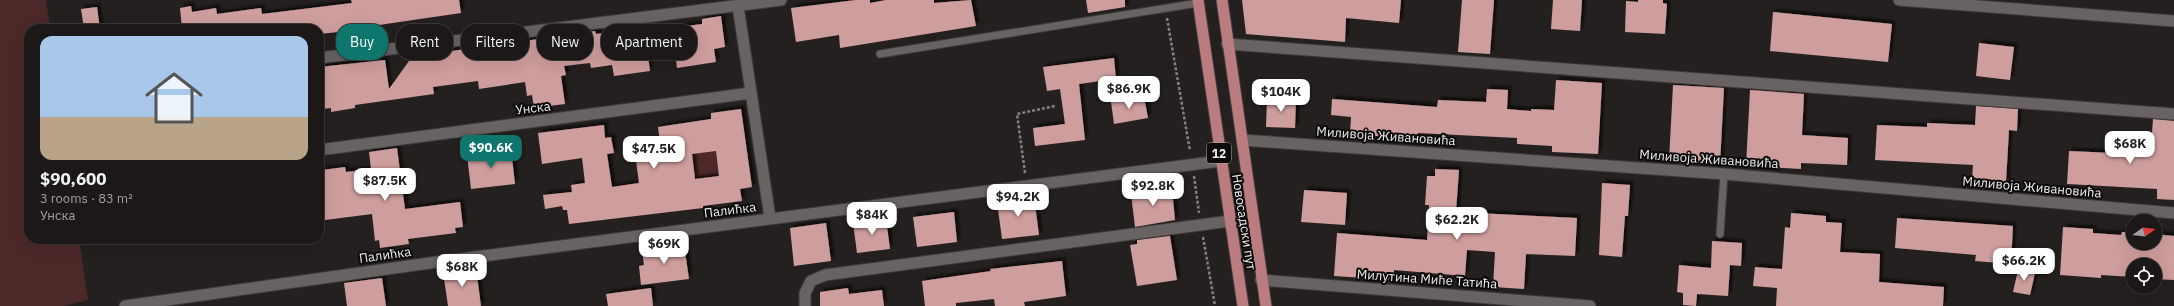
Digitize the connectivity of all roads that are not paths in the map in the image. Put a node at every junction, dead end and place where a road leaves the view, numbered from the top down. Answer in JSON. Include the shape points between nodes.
{"nodes":[{"id":1,"x":781,"y":0,"type":"edge"},
{"id":2,"x":1222,"y":0,"type":"edge"},
{"id":3,"x":1899,"y":0,"type":"edge"},
{"id":4,"x":1198,"y":2,"type":"edge"},
{"id":5,"x":738,"y":6,"type":"junction"},
{"id":6,"x":2174,"y":21,"type":"edge"},
{"id":7,"x":1228,"y":44,"type":"junction"},
{"id":8,"x":880,"y":54,"type":"dead end"},
{"id":9,"x":324,"y":57,"type":"edge"},
{"id":10,"x":750,"y":93,"type":"junction"},
{"id":11,"x":2174,"y":114,"type":"edge"},
{"id":12,"x":1242,"y":140,"type":"junction"},
{"id":13,"x":324,"y":149,"type":"edge"},
{"id":14,"x":1220,"y":161,"type":"junction"},
{"id":15,"x":1724,"y":174,"type":"junction"},
{"id":16,"x":2174,"y":213,"type":"edge"},
{"id":17,"x":770,"y":218,"type":"junction"},
{"id":18,"x":1230,"y":221,"type":"junction"},
{"id":19,"x":1720,"y":234,"type":"dead end"},
{"id":20,"x":1261,"y":280,"type":"junction"},
{"id":21,"x":125,"y":306,"type":"edge"},
{"id":22,"x":805,"y":306,"type":"edge"},
{"id":23,"x":1243,"y":306,"type":"edge"},
{"id":24,"x":1266,"y":306,"type":"edge"},
{"id":25,"x":1590,"y":306,"type":"edge"}],
"edges":[{"from":1,"to":5,"type":"street"},
{"from":2,"to":7,"type":"main road","name":"Новосадски пут","number":"12"},
{"from":3,"to":6,"type":"street"},
{"from":4,"to":8,"type":"lane"},
{"from":4,"to":14,"type":"main road","name":"Новосадски пут","number":"12"},
{"from":5,"to":9,"type":"street"},
{"from":5,"to":10,"type":"street"},
{"from":7,"to":11,"type":"street"},
{"from":7,"to":12,"type":"main road","name":"Новосадски пут","number":"12"},
{"from":10,"to":13,"type":"street","name":"Унска"},
{"from":10,"to":17,"type":"street"},
{"from":12,"to":15,"type":"street","name":"Миливоја Живановића"},
{"from":12,"to":20,"type":"main road","name":"Новосадски пут","number":"12"},
{"from":14,"to":17,"type":"street","name":"Палићка"},
{"from":14,"to":18,"type":"main road","name":"Новосадски пут","number":"12"},
{"from":15,"to":16,"type":"street","name":"Миливоја Живановића"},
{"from":15,"to":19,"type":"lane"},
{"from":17,"to":21,"type":"street","name":"Палићка"},
{"from":18,"to":22,"type":"street","via":[[825,275],[811,281],[805,293]]},
{"from":18,"to":23,"type":"main road","name":"Новосадски пут","number":"12"},
{"from":20,"to":24,"type":"main road","name":"Новосадски пут","number":"12"},
{"from":20,"to":25,"type":"street","name":"Милутина Миће Татића"}]}
